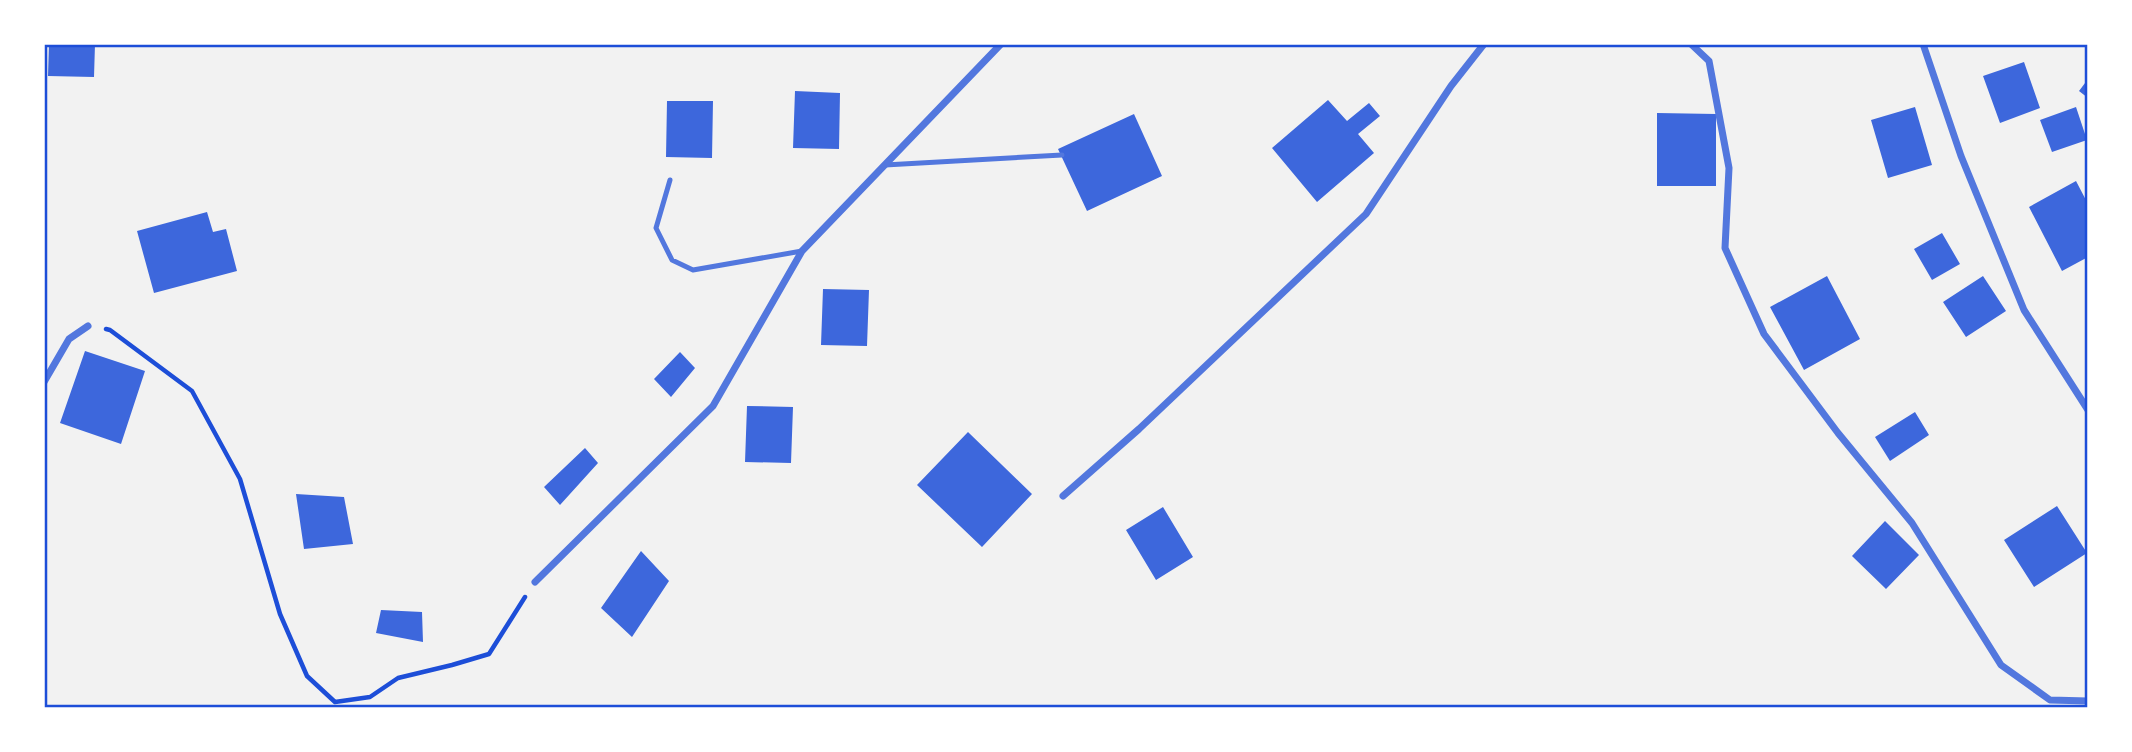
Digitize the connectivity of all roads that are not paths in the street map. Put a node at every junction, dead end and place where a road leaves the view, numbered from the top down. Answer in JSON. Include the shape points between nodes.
{"nodes":[{"id":1,"x":1001,"y":44,"type":"edge"},
{"id":2,"x":1484,"y":44,"type":"edge"},
{"id":3,"x":1691,"y":44,"type":"edge"},
{"id":4,"x":1923,"y":44,"type":"edge"},
{"id":5,"x":1062,"y":155,"type":"dead end"},
{"id":6,"x":884,"y":164,"type":"junction"},
{"id":7,"x":670,"y":180,"type":"dead end"},
{"id":8,"x":802,"y":251,"type":"junction"},
{"id":9,"x":88,"y":326,"type":"road end"},
{"id":10,"x":44,"y":382,"type":"edge"},
{"id":11,"x":2088,"y":410,"type":"edge"},
{"id":12,"x":1063,"y":496,"type":"dead end"},
{"id":13,"x":535,"y":582,"type":"road end"},
{"id":14,"x":2088,"y":701,"type":"edge"}],
"edges":[{"from":1,"to":6,"type":"street"},
{"from":2,"to":12,"type":"street","via":[[1366,214]]},
{"from":3,"to":14,"type":"street","via":[[1709,61],[1729,168],[1725,248],[1764,334],[1912,523],[2001,665],[2050,700]]},
{"from":4,"to":11,"type":"street","via":[[1961,156],[2024,310]]},
{"from":5,"to":6,"type":"lane"},
{"from":6,"to":8,"type":"street"},
{"from":7,"to":8,"type":"lane","via":[[656,228],[671,260],[693,271]]},
{"from":8,"to":13,"type":"street","via":[[713,406]]},
{"from":9,"to":10,"type":"street","via":[[69,339]]}]}
